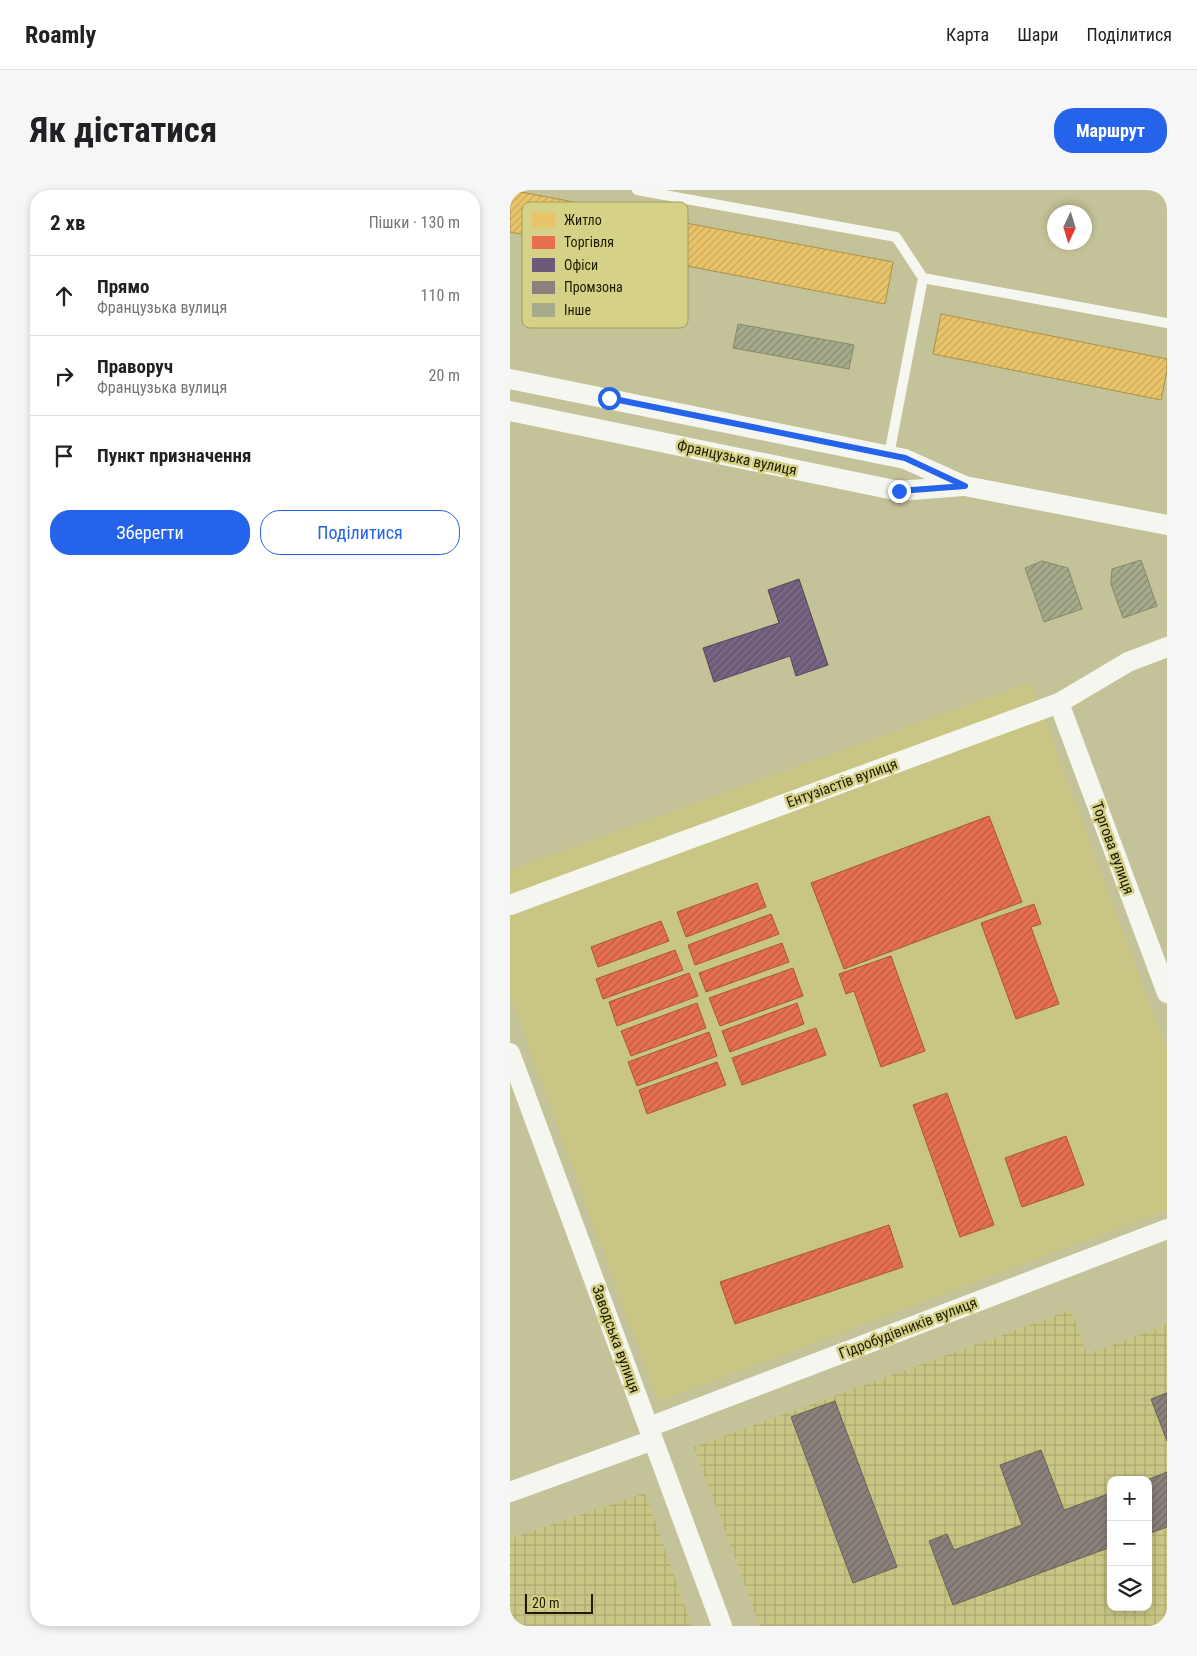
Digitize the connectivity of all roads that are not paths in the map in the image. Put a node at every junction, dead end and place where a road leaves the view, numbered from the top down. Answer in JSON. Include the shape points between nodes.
{"nodes":[{"id":1,"x":637,"y":190,"type":"edge"},
{"id":2,"x":923,"y":278,"type":"junction"},
{"id":3,"x":1167,"y":323,"type":"edge"},
{"id":4,"x":510,"y":379,"type":"edge"},
{"id":5,"x":510,"y":411,"type":"edge"},
{"id":6,"x":889,"y":455,"type":"junction"},
{"id":7,"x":965,"y":486,"type":"junction"},
{"id":8,"x":1167,"y":525,"type":"edge"},
{"id":9,"x":1167,"y":647,"type":"edge"},
{"id":10,"x":1059,"y":703,"type":"junction"},
{"id":11,"x":510,"y":905,"type":"edge"},
{"id":12,"x":1167,"y":992,"type":"edge"},
{"id":13,"x":510,"y":1053,"type":"edge"},
{"id":14,"x":1167,"y":1229,"type":"edge"},
{"id":15,"x":651,"y":1434,"type":"junction"},
{"id":16,"x":510,"y":1492,"type":"edge"},
{"id":17,"x":722,"y":1626,"type":"edge"}],
"edges":[{"from":1,"to":2,"type":"lane","via":[[896,237]]},
{"from":2,"to":3,"type":"lane"},
{"from":2,"to":6,"type":"lane"},
{"from":4,"to":6,"type":"street","name":"Французька вулиця"},
{"from":5,"to":7,"type":"street","name":"Французька вулиця","via":[[899,491]]},
{"from":6,"to":7,"type":"street","name":"Французька вулиця","via":[[905,458]]},
{"from":7,"to":8,"type":"street","name":"Французька вулиця"},
{"from":9,"to":10,"type":"street","name":"Ентузіастів вулиця","via":[[1128,662]]},
{"from":10,"to":11,"type":"street","name":"Ентузіастів вулиця"},
{"from":10,"to":12,"type":"street","name":"Торгова вулиця"},
{"from":13,"to":15,"type":"street","name":"Заводська вулиця"},
{"from":14,"to":15,"type":"street","name":"Гідробудівників вулиця"},
{"from":15,"to":16,"type":"street","name":"Гідробудівників вулиця"},
{"from":15,"to":17,"type":"street","name":"Заводська вулиця"}]}
